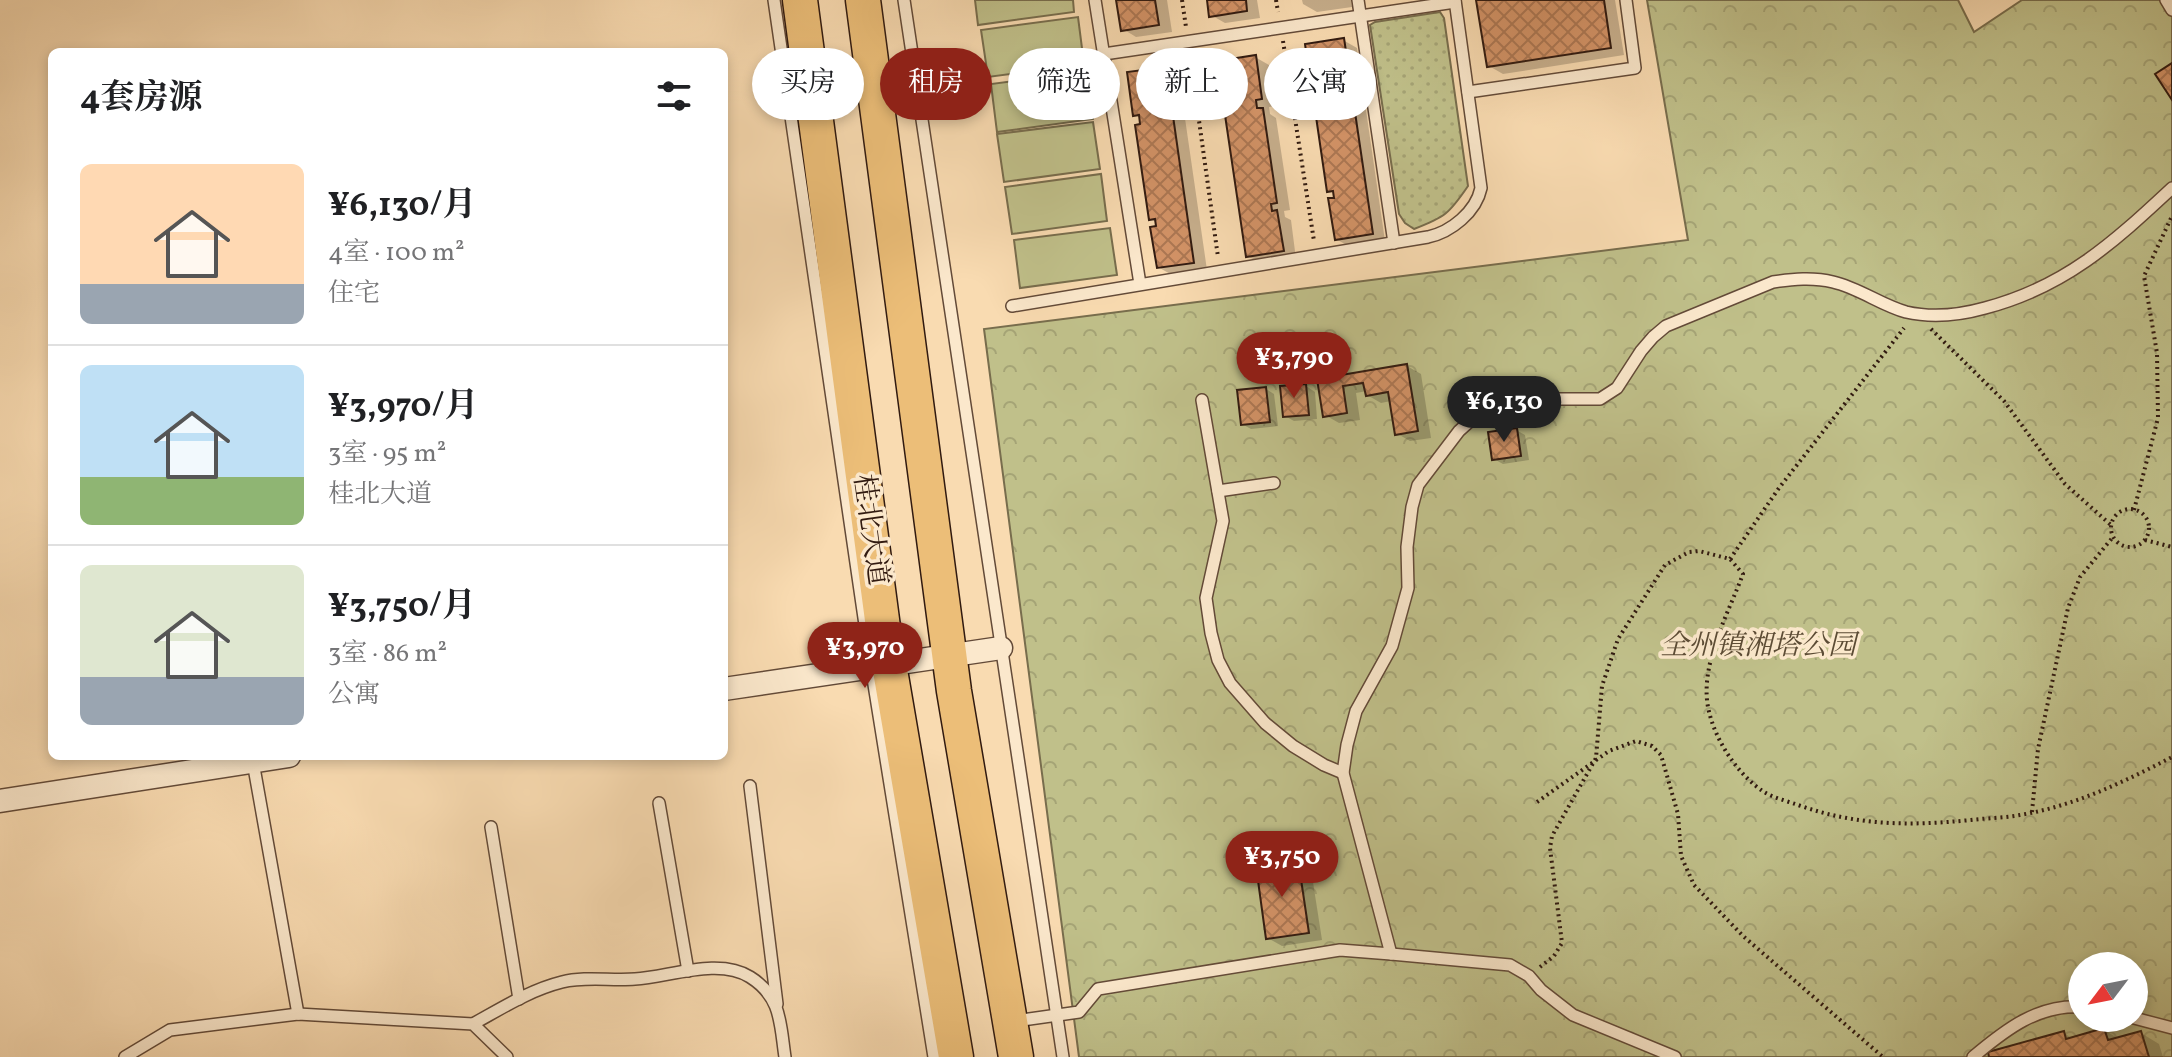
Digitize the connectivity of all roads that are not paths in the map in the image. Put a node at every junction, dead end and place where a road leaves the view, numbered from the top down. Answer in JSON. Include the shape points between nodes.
{"nodes":[{"id":1,"x":774,"y":0,"type":"edge"},
{"id":2,"x":800,"y":0,"type":"edge"},
{"id":3,"x":863,"y":0,"type":"edge"},
{"id":4,"x":904,"y":0,"type":"edge"},
{"id":5,"x":1095,"y":0,"type":"edge"},
{"id":6,"x":1358,"y":0,"type":"edge"},
{"id":7,"x":1626,"y":0,"type":"edge"},
{"id":8,"x":2166,"y":0,"type":"edge"},
{"id":9,"x":1455,"y":1,"type":"edge"},
{"id":10,"x":2172,"y":10,"type":"edge"},
{"id":11,"x":1360,"y":16,"type":"junction"},
{"id":12,"x":1103,"y":48,"type":"edge"},
{"id":13,"x":1120,"y":52,"type":"edge"},
{"id":14,"x":1468,"y":92,"type":"junction"},
{"id":15,"x":1114,"y":120,"type":"edge"},
{"id":16,"x":2172,"y":188,"type":"edge"},
{"id":17,"x":1394,"y":243,"type":"junction"},
{"id":18,"x":1140,"y":284,"type":"junction"},
{"id":19,"x":1012,"y":306,"type":"dead end"},
{"id":20,"x":1202,"y":400,"type":"dead end"},
{"id":21,"x":1274,"y":483,"type":"dead end"},
{"id":22,"x":1218,"y":491,"type":"junction"},
{"id":23,"x":1001,"y":648,"type":"junction"},
{"id":24,"x":950,"y":655,"type":"junction"},
{"id":25,"x":880,"y":664,"type":"junction"},
{"id":26,"x":728,"y":688,"type":"edge"},
{"id":27,"x":265,"y":760,"type":"edge"},
{"id":28,"x":253,"y":762,"type":"junction"},
{"id":29,"x":1343,"y":773,"type":"junction"},
{"id":30,"x":750,"y":786,"type":"dead end"},
{"id":31,"x":0,"y":801,"type":"edge"},
{"id":32,"x":659,"y":803,"type":"dead end"},
{"id":33,"x":491,"y":827,"type":"dead end"},
{"id":34,"x":1391,"y":954,"type":"junction"},
{"id":35,"x":688,"y":971,"type":"junction"},
{"id":36,"x":519,"y":999,"type":"junction"},
{"id":37,"x":777,"y":1004,"type":"junction"},
{"id":38,"x":2068,"y":1006,"type":"edge"},
{"id":39,"x":298,"y":1014,"type":"junction"},
{"id":40,"x":1056,"y":1015,"type":"junction"},
{"id":41,"x":1010,"y":1022,"type":"junction"},
{"id":42,"x":2148,"y":1022,"type":"edge"},
{"id":43,"x":473,"y":1024,"type":"junction"},
{"id":44,"x":2172,"y":1028,"type":"edge"},
{"id":45,"x":125,"y":1057,"type":"edge"},
{"id":46,"x":507,"y":1057,"type":"edge"},
{"id":47,"x":785,"y":1057,"type":"edge"},
{"id":48,"x":934,"y":1057,"type":"edge"},
{"id":49,"x":956,"y":1057,"type":"edge"},
{"id":50,"x":1016,"y":1057,"type":"edge"},
{"id":51,"x":1063,"y":1057,"type":"edge"},
{"id":52,"x":1675,"y":1057,"type":"edge"},
{"id":53,"x":1973,"y":1057,"type":"edge"}],
"edges":[{"from":1,"to":25,"type":"lane"},
{"from":2,"to":25,"type":"main road","name":"桂北大道"},
{"from":3,"to":24,"type":"main road"},
{"from":4,"to":23,"type":"lane"},
{"from":5,"to":12,"type":"lane"},
{"from":6,"to":11,"type":"lane"},
{"from":7,"to":14,"type":"lane","via":[[1635,68]]},
{"from":8,"to":10,"type":"lane"},
{"from":9,"to":11,"type":"lane"},
{"from":9,"to":14,"type":"lane"},
{"from":11,"to":13,"type":"lane"},
{"from":11,"to":17,"type":"lane"},
{"from":14,"to":17,"type":"lane","via":[[1481,188],[1477,199],[1466,215],[1439,235]]},
{"from":15,"to":18,"type":"lane"},
{"from":16,"to":29,"type":"lane","via":[[2091,259],[2013,300],[1969,312],[1915,313],[1835,282],[1773,282],[1666,326],[1641,351],[1617,388],[1600,399],[1518,399],[1480,412],[1418,485],[1407,547],[1408,588],[1392,646],[1356,711]]},
{"from":17,"to":18,"type":"lane"},
{"from":18,"to":19,"type":"lane"},
{"from":20,"to":22,"type":"lane"},
{"from":21,"to":22,"type":"lane"},
{"from":22,"to":29,"type":"lane","via":[[1223,521],[1206,598],[1218,660],[1230,683],[1265,723],[1293,746]]},
{"from":23,"to":24,"type":"street"},
{"from":23,"to":40,"type":"lane"},
{"from":24,"to":25,"type":"street"},
{"from":24,"to":41,"type":"main road"},
{"from":25,"to":26,"type":"street"},
{"from":25,"to":48,"type":"lane"},
{"from":25,"to":49,"type":"main road","name":"桂北大道"},
{"from":27,"to":28,"type":"street"},
{"from":28,"to":31,"type":"street"},
{"from":28,"to":39,"type":"lane"},
{"from":29,"to":34,"type":"lane"},
{"from":30,"to":37,"type":"lane"},
{"from":32,"to":35,"type":"lane"},
{"from":33,"to":36,"type":"lane"},
{"from":34,"to":40,"type":"lane","via":[[1340,950],[1098,989],[1079,1012]]},
{"from":34,"to":52,"type":"lane","via":[[1510,965],[1573,1015]]},
{"from":35,"to":36,"type":"lane","via":[[569,981]]},
{"from":35,"to":37,"type":"lane","via":[[721,969],[749,976]]},
{"from":36,"to":43,"type":"lane"},
{"from":37,"to":47,"type":"lane"},
{"from":38,"to":53,"type":"lane","via":[[2045,1011],[2001,1034]]},
{"from":39,"to":43,"type":"lane"},
{"from":39,"to":45,"type":"lane","via":[[170,1030]]},
{"from":40,"to":41,"type":"lane"},
{"from":40,"to":51,"type":"lane"},
{"from":41,"to":50,"type":"main road"},
{"from":42,"to":44,"type":"lane"},
{"from":43,"to":46,"type":"lane"}]}
